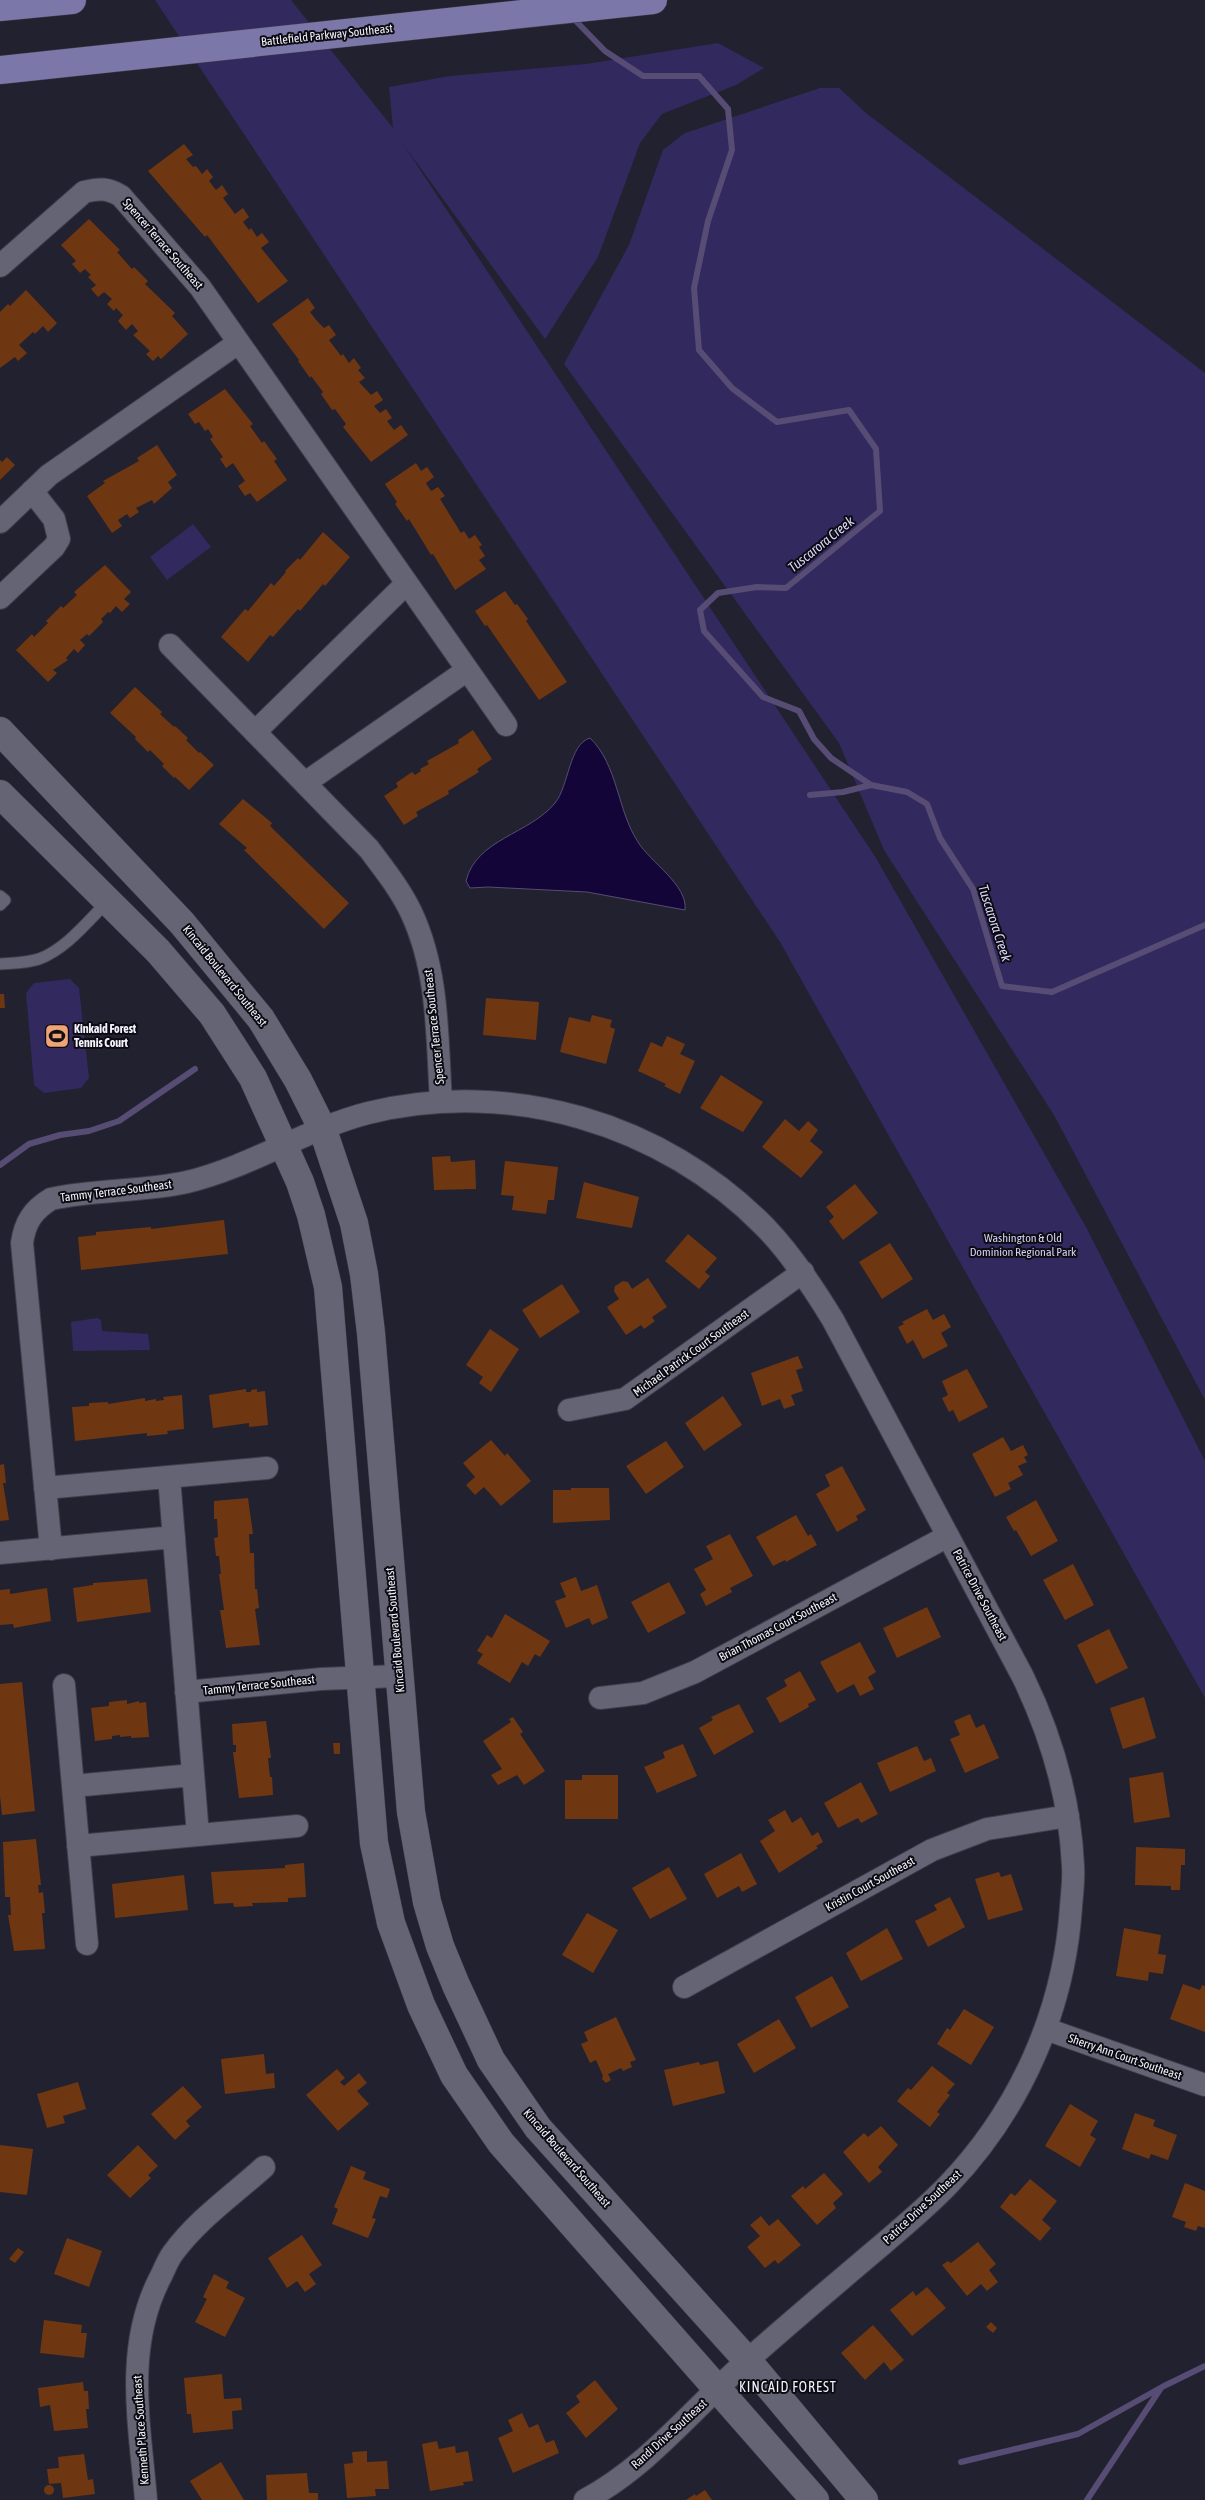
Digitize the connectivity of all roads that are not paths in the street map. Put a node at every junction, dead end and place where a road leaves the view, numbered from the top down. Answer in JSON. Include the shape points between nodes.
{"nodes":[{"id":1,"x":72,"y":0,"type":"edge"},
{"id":2,"x":653,"y":0,"type":"edge"},
{"id":3,"x":0,"y":7,"type":"edge"},
{"id":4,"x":4,"y":69,"type":"edge"},
{"id":5,"x":0,"y":266,"type":"edge"},
{"id":6,"x":238,"y":343,"type":"junction"},
{"id":7,"x":32,"y":491,"type":"junction"},
{"id":8,"x":0,"y":522,"type":"edge"},
{"id":9,"x":406,"y":584,"type":"junction"},
{"id":10,"x":0,"y":598,"type":"edge"},
{"id":11,"x":170,"y":645,"type":"dead end"},
{"id":12,"x":466,"y":671,"type":"junction"},
{"id":13,"x":506,"y":725,"type":"dead end"},
{"id":14,"x":0,"y":731,"type":"edge"},
{"id":15,"x":255,"y":732,"type":"junction"},
{"id":16,"x":305,"y":783,"type":"junction"},
{"id":17,"x":0,"y":794,"type":"edge"},
{"id":18,"x":0,"y":896,"type":"edge"},
{"id":19,"x":108,"y":901,"type":"junction"},
{"id":20,"x":0,"y":905,"type":"edge"},
{"id":21,"x":0,"y":964,"type":"edge"},
{"id":22,"x":441,"y":1102,"type":"junction"},
{"id":23,"x":323,"y":1130,"type":"junction"},
{"id":24,"x":284,"y":1145,"type":"junction"},
{"id":25,"x":803,"y":1272,"type":"junction"},
{"id":26,"x":569,"y":1410,"type":"dead end"},
{"id":27,"x":267,"y":1468,"type":"dead end"},
{"id":28,"x":169,"y":1477,"type":"junction"},
{"id":29,"x":45,"y":1488,"type":"junction"},
{"id":30,"x":948,"y":1536,"type":"junction"},
{"id":31,"x":174,"y":1537,"type":"junction"},
{"id":32,"x":51,"y":1549,"type":"junction"},
{"id":33,"x":0,"y":1553,"type":"edge"},
{"id":34,"x":398,"y":1676,"type":"junction"},
{"id":35,"x":361,"y":1677,"type":"junction"},
{"id":36,"x":64,"y":1685,"type":"dead end"},
{"id":37,"x":186,"y":1692,"type":"junction"},
{"id":38,"x":600,"y":1698,"type":"dead end"},
{"id":39,"x":193,"y":1775,"type":"junction"},
{"id":40,"x":73,"y":1786,"type":"junction"},
{"id":41,"x":1068,"y":1816,"type":"junction"},
{"id":42,"x":296,"y":1826,"type":"dead end"},
{"id":43,"x":198,"y":1835,"type":"junction"},
{"id":44,"x":78,"y":1846,"type":"junction"},
{"id":45,"x":87,"y":1944,"type":"dead end"},
{"id":46,"x":684,"y":1987,"type":"dead end"},
{"id":47,"x":1046,"y":2029,"type":"junction"},
{"id":48,"x":1205,"y":2085,"type":"edge"},
{"id":49,"x":264,"y":2166,"type":"dead end"},
{"id":50,"x":747,"y":2360,"type":"junction"},
{"id":51,"x":719,"y":2390,"type":"junction"},
{"id":52,"x":146,"y":2500,"type":"edge"},
{"id":53,"x":585,"y":2500,"type":"edge"},
{"id":54,"x":815,"y":2500,"type":"edge"},
{"id":55,"x":864,"y":2500,"type":"edge"}],
"edges":[{"from":1,"to":3,"type":"main road"},
{"from":2,"to":4,"type":"main road","name":"Battlefield Parkway Southeast"},
{"from":5,"to":6,"type":"street","name":"Spencer Terrace Southeast","via":[[84,192],[96,188],[110,190],[121,196],[200,287]]},
{"from":6,"to":7,"type":"street","via":[[49,475]]},
{"from":6,"to":9,"type":"street","name":"Spencer Terrace Southeast"},
{"from":7,"to":8,"type":"street"},
{"from":7,"to":10,"type":"street","via":[[54,519],[59,539]]},
{"from":9,"to":12,"type":"street","name":"Spencer Terrace Southeast"},
{"from":9,"to":15,"type":"street"},
{"from":11,"to":15,"type":"street","name":"Spencer Terrace Southeast"},
{"from":12,"to":13,"type":"street","name":"Spencer Terrace Southeast"},
{"from":12,"to":16,"type":"street"},
{"from":14,"to":23,"type":"street","name":"Kincaid Boulevard Southeast","via":[[182,923],[261,1019],[298,1080]]},
{"from":15,"to":16,"type":"street","name":"Spencer Terrace Southeast"},
{"from":16,"to":22,"type":"street","name":"Spencer Terrace Southeast","via":[[369,849],[391,876],[411,912],[424,945],[432,982]]},
{"from":17,"to":19,"type":"street"},
{"from":18,"to":20,"type":"lane","via":[[5,900]]},
{"from":19,"to":21,"type":"lane","via":[[54,951],[32,960]]},
{"from":19,"to":24,"type":"street","via":[[158,951],[212,1014],[253,1078]]},
{"from":22,"to":23,"type":"street","name":"Patrice Drive Southeast","via":[[368,1113]]},
{"from":22,"to":25,"type":"street","name":"Patrice Drive Southeast","via":[[482,1101],[540,1108],[596,1122],[650,1143],[723,1189],[766,1228]]},
{"from":23,"to":24,"type":"street","name":"Tammy Terrace Southeast"},
{"from":23,"to":34,"type":"street","name":"Kincaid Boulevard Southeast","via":[[354,1223],[364,1274]]},
{"from":24,"to":29,"type":"street","name":"Tammy Terrace Southeast","via":[[188,1182],[51,1198],[30,1216],[22,1243]]},
{"from":24,"to":35,"type":"street","via":[[311,1215],[328,1287]]},
{"from":25,"to":26,"type":"street","name":"Michael Patrick Court Southeast","via":[[625,1400]]},
{"from":25,"to":30,"type":"street","name":"Patrice Drive Southeast"},
{"from":27,"to":28,"type":"street"},
{"from":28,"to":29,"type":"street"},
{"from":28,"to":31,"type":"street","name":"Tammy Terrace Southeast"},
{"from":29,"to":32,"type":"street","name":"Tammy Terrace Southeast"},
{"from":30,"to":38,"type":"street","name":"Brian Thomas Court Southeast","via":[[695,1672],[643,1693]]},
{"from":30,"to":41,"type":"street","name":"Patrice Drive Southeast","via":[[1036,1703],[1056,1759]]},
{"from":31,"to":32,"type":"street"},
{"from":31,"to":37,"type":"street","name":"Tammy Terrace Southeast"},
{"from":32,"to":33,"type":"street"},
{"from":34,"to":35,"type":"street","name":"Tammy Terrace Southeast"},
{"from":34,"to":50,"type":"street","name":"Kincaid Boulevard Southeast","via":[[411,1812],[426,1902],[440,1946],[472,2022],[492,2060],[538,2128]]},
{"from":35,"to":37,"type":"street","name":"Tammy Terrace Southeast"},
{"from":35,"to":51,"type":"street","via":[[374,1843],[391,1923],[421,2005],[454,2075],[501,2144]]},
{"from":36,"to":40,"type":"street"},
{"from":37,"to":39,"type":"street"},
{"from":39,"to":40,"type":"street"},
{"from":39,"to":43,"type":"street"},
{"from":40,"to":44,"type":"street"},
{"from":41,"to":46,"type":"street","name":"Kristin Court Southeast","via":[[987,1830],[932,1850]]},
{"from":41,"to":47,"type":"street","name":"Patrice Drive Southeast","via":[[1073,1868],[1069,1931]]},
{"from":42,"to":43,"type":"street"},
{"from":43,"to":44,"type":"street"},
{"from":44,"to":45,"type":"street"},
{"from":47,"to":48,"type":"street","name":"Sherry Ann Court Southeast"},
{"from":47,"to":50,"type":"street","name":"Patrice Drive Southeast","via":[[1005,2112],[949,2184]]},
{"from":49,"to":52,"type":"street","name":"Kenneth Place Southeast","via":[[199,2223],[172,2254],[150,2298],[137,2354],[136,2384]]},
{"from":50,"to":51,"type":"street","name":"Randi Drive Southeast"},
{"from":50,"to":55,"type":"street","name":"Kincaid Boulevard Southeast"},
{"from":51,"to":53,"type":"street","name":"Randi Drive Southeast","via":[[629,2471]]},
{"from":51,"to":54,"type":"street"}]}
